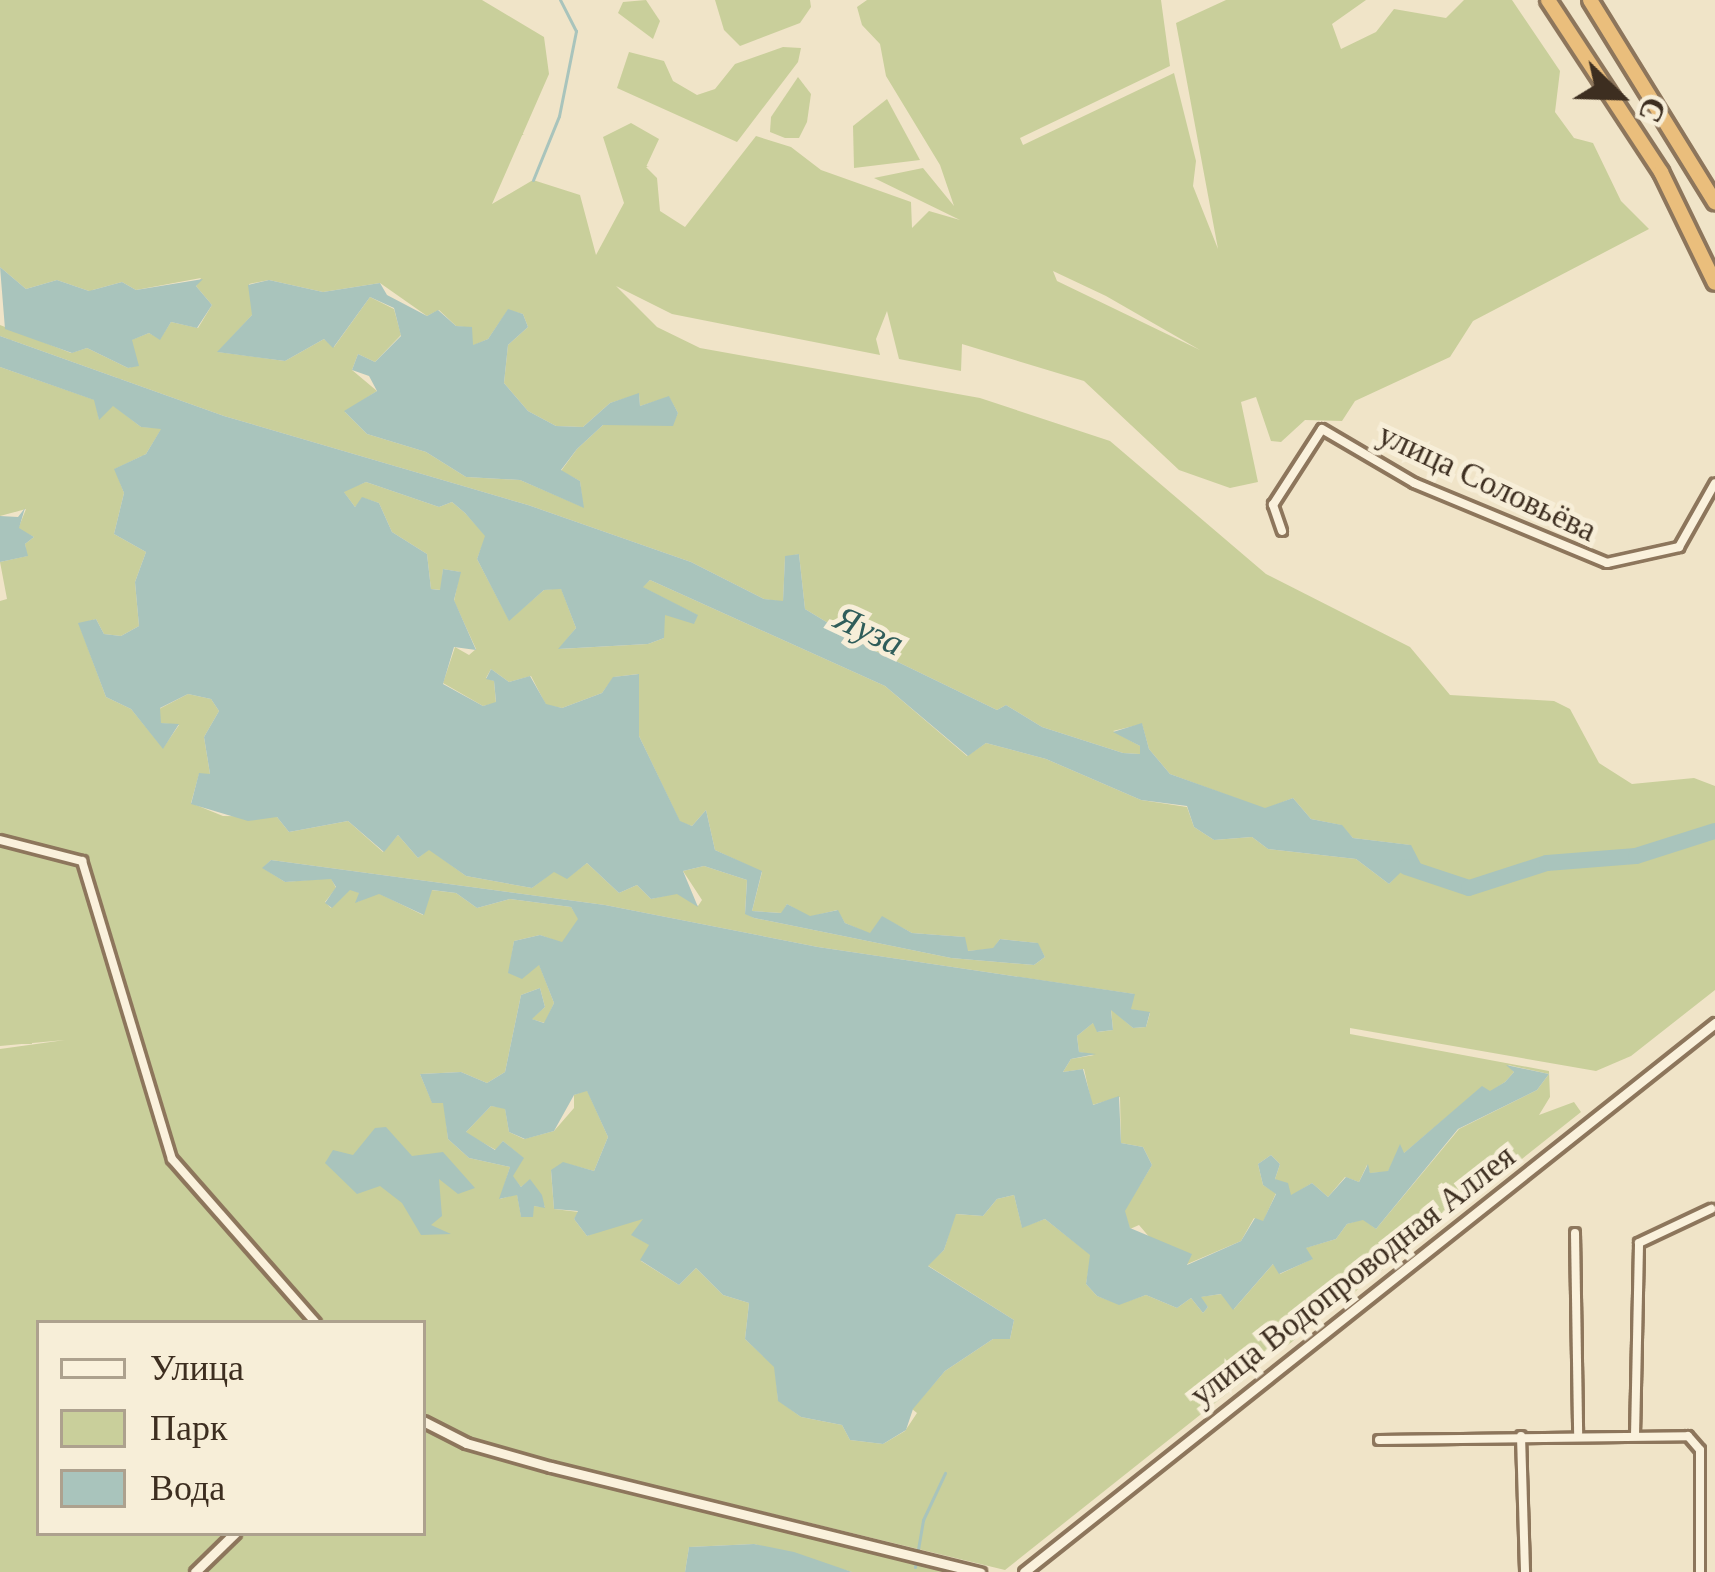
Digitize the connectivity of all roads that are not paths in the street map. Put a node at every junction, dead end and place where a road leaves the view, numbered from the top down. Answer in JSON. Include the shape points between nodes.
{"nodes":[{"id":1,"x":1548,"y":0,"type":"edge"},
{"id":2,"x":1590,"y":0,"type":"edge"},
{"id":3,"x":1715,"y":202,"type":"edge"},
{"id":4,"x":1715,"y":283,"type":"edge"},
{"id":5,"x":1715,"y":483,"type":"edge"},
{"id":6,"x":1282,"y":531,"type":"dead end"},
{"id":7,"x":0,"y":840,"type":"edge"},
{"id":8,"x":1715,"y":1023,"type":"edge"},
{"id":9,"x":1711,"y":1209,"type":"dead end"},
{"id":10,"x":1574,"y":1233,"type":"dead end"},
{"id":11,"x":313,"y":1320,"type":"edge"},
{"id":12,"x":426,"y":1423,"type":"edge"},
{"id":13,"x":1578,"y":1433,"type":"junction"},
{"id":14,"x":1521,"y":1436,"type":"junction"},
{"id":15,"x":1635,"y":1436,"type":"junction"},
{"id":16,"x":1379,"y":1440,"type":"dead end"},
{"id":17,"x":232,"y":1536,"type":"edge"},
{"id":18,"x":195,"y":1572,"type":"edge"},
{"id":19,"x":980,"y":1572,"type":"edge"},
{"id":20,"x":1024,"y":1572,"type":"edge"},
{"id":21,"x":1525,"y":1572,"type":"edge"},
{"id":22,"x":1700,"y":1572,"type":"edge"}],
"edges":[{"from":1,"to":4,"type":"highway","via":[[1661,172]]},
{"from":2,"to":3,"type":"highway"},
{"from":5,"to":6,"type":"street","name":"улица Соловьёва","via":[[1679,548],[1607,563],[1414,483],[1322,429],[1273,505]]},
{"from":7,"to":11,"type":"street","via":[[82,861],[172,1159]]},
{"from":8,"to":20,"type":"street","name":"улица Водопроводная Аллея"},
{"from":9,"to":15,"type":"street","via":[[1639,1243]]},
{"from":10,"to":13,"type":"street"},
{"from":12,"to":19,"type":"street","via":[[466,1444]]},
{"from":13,"to":14,"type":"street"},
{"from":13,"to":15,"type":"street"},
{"from":14,"to":16,"type":"street"},
{"from":14,"to":21,"type":"street"},
{"from":15,"to":22,"type":"street","via":[[1680,1435],[1698,1444]]},
{"from":17,"to":18,"type":"street"}]}
